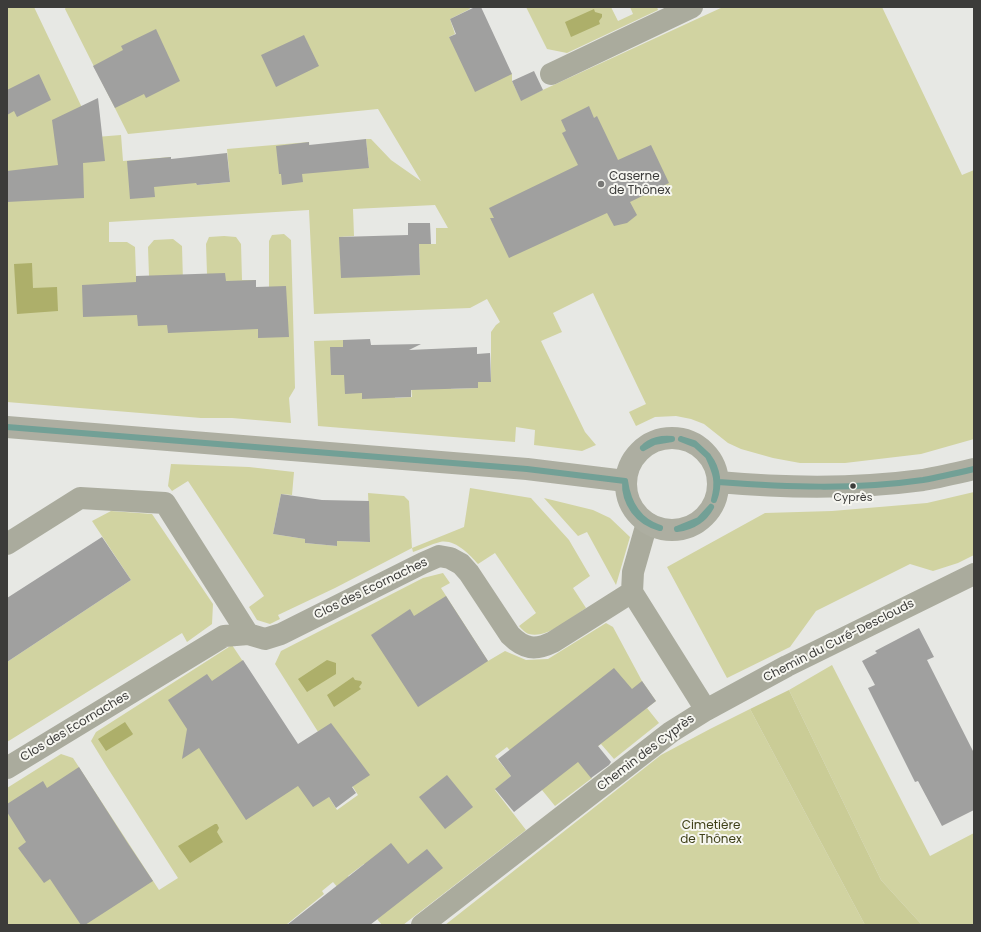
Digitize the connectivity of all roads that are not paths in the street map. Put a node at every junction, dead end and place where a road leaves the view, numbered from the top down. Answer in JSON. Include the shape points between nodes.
{"nodes":[{"id":1,"x":692,"y":7,"type":"edge"},
{"id":2,"x":551,"y":74,"type":"dead end"},
{"id":3,"x":7,"y":427,"type":"edge"},
{"id":4,"x":974,"y":470,"type":"edge"},
{"id":5,"x":625,"y":481,"type":"junction"},
{"id":6,"x":718,"y":482,"type":"junction"},
{"id":7,"x":647,"y":523,"type":"junction"},
{"id":8,"x":7,"y":544,"type":"edge"},
{"id":9,"x":974,"y":574,"type":"edge"},
{"id":10,"x":632,"y":592,"type":"junction"},
{"id":11,"x":248,"y":634,"type":"junction"},
{"id":12,"x":706,"y":710,"type":"junction"},
{"id":13,"x":7,"y":768,"type":"edge"},
{"id":14,"x":422,"y":925,"type":"edge"}],
"edges":[{"from":1,"to":2,"type":"street"},
{"from":3,"to":5,"type":"main road","via":[[527,469]]},
{"from":4,"to":6,"type":"main road","via":[[923,480],[853,486],[808,487]]},
{"from":5,"to":6,"type":"main road","via":[[631,462],[640,450],[661,439],[676,438],[691,442],[703,450],[711,459]]},
{"from":5,"to":7,"type":"main road","via":[[630,504],[636,514]]},
{"from":6,"to":7,"type":"main road","via":[[714,503],[698,522],[674,530]]},
{"from":7,"to":10,"type":"street","via":[[633,572]]},
{"from":8,"to":11,"type":"street","via":[[80,498],[165,503]]},
{"from":9,"to":12,"type":"street","name":"Chemin du Curé-Desclouds","via":[[787,666]]},
{"from":10,"to":11,"type":"street","name":"Clos des Ecornaches","via":[[553,642],[533,648],[517,642],[510,635],[461,564],[439,556],[281,634],[265,639]]},
{"from":10,"to":12,"type":"street","name":"Chemin des Cyprès"},
{"from":11,"to":13,"type":"street","name":"Clos des Ecornaches","via":[[224,636]]},
{"from":12,"to":14,"type":"street","name":"Chemin des Cyprès","via":[[671,732]]}]}
